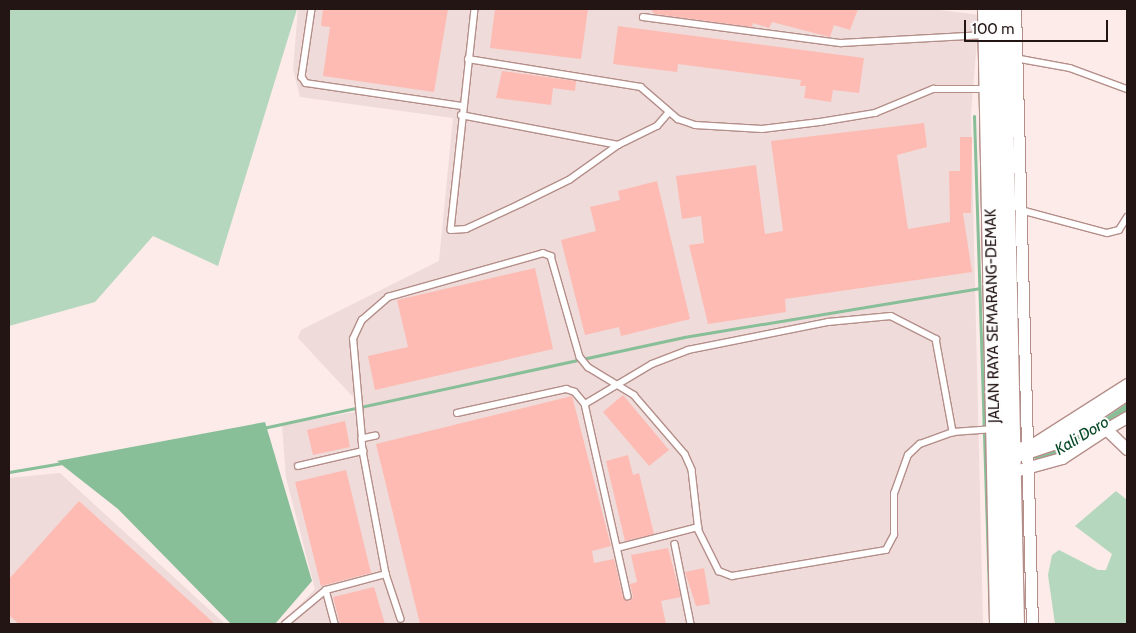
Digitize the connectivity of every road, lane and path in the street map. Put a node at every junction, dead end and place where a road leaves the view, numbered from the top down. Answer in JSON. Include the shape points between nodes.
{"nodes":[{"id":1,"x":312,"y":9,"type":"edge"},
{"id":2,"x":475,"y":9,"type":"edge"},
{"id":3,"x":986,"y":9,"type":"edge"},
{"id":4,"x":1001,"y":9,"type":"edge"},
{"id":5,"x":1015,"y":9,"type":"edge"},
{"id":6,"x":643,"y":17,"type":"dead end"},
{"id":7,"x":987,"y":35,"type":"junction"},
{"id":8,"x":1015,"y":58,"type":"junction"},
{"id":9,"x":468,"y":59,"type":"junction"},
{"id":10,"x":989,"y":89,"type":"junction"},
{"id":11,"x":1127,"y":89,"type":"edge"},
{"id":12,"x":462,"y":106,"type":"junction"},
{"id":13,"x":669,"y":112,"type":"junction"},
{"id":14,"x":461,"y":115,"type":"junction"},
{"id":15,"x":618,"y":146,"type":"junction"},
{"id":16,"x":1018,"y":210,"type":"junction"},
{"id":17,"x":1127,"y":217,"type":"edge"},
{"id":18,"x":617,"y":384,"type":"junction"},
{"id":19,"x":1127,"y":384,"type":"edge"},
{"id":20,"x":1127,"y":394,"type":"edge"},
{"id":21,"x":585,"y":404,"type":"junction"},
{"id":22,"x":1117,"y":404,"type":"junction"},
{"id":23,"x":457,"y":413,"type":"dead end"},
{"id":24,"x":1127,"y":417,"type":"edge"},
{"id":25,"x":996,"y":428,"type":"junction"},
{"id":26,"x":1106,"y":429,"type":"junction"},
{"id":27,"x":953,"y":432,"type":"junction"},
{"id":28,"x":376,"y":436,"type":"dead end"},
{"id":29,"x":362,"y":439,"type":"junction"},
{"id":30,"x":1127,"y":449,"type":"edge"},
{"id":31,"x":1030,"y":450,"type":"junction"},
{"id":32,"x":363,"y":451,"type":"junction"},
{"id":33,"x":1007,"y":457,"type":"junction"},
{"id":34,"x":298,"y":466,"type":"dead end"},
{"id":35,"x":1030,"y":469,"type":"junction"},
{"id":36,"x":698,"y":527,"type":"junction"},
{"id":37,"x":676,"y":544,"type":"dead end"},
{"id":38,"x":617,"y":548,"type":"junction"},
{"id":39,"x":386,"y":574,"type":"junction"},
{"id":40,"x":326,"y":590,"type":"junction"},
{"id":41,"x":628,"y":596,"type":"dead end"},
{"id":42,"x":401,"y":619,"type":"dead end"},
{"id":43,"x":285,"y":624,"type":"edge"},
{"id":44,"x":335,"y":624,"type":"edge"},
{"id":45,"x":690,"y":624,"type":"edge"},
{"id":46,"x":999,"y":624,"type":"edge"},
{"id":47,"x":1014,"y":624,"type":"edge"},
{"id":48,"x":1032,"y":624,"type":"edge"}],
"edges":[{"from":1,"to":12,"type":"lane","via":[[302,77],[306,83]]},
{"from":2,"to":9,"type":"lane"},
{"from":3,"to":7,"type":"highway","name":"JALAN RAYA SEMARANG-DEMAK"},
{"from":4,"to":33,"type":"highway","name":"JALAN RAYA SEMARANG-DEMAK"},
{"from":5,"to":8,"type":"street"},
{"from":6,"to":7,"type":"lane","via":[[841,43]]},
{"from":7,"to":10,"type":"highway","name":"JALAN RAYA SEMARANG-DEMAK"},
{"from":8,"to":11,"type":"lane","via":[[1054,64]]},
{"from":8,"to":16,"type":"street"},
{"from":9,"to":12,"type":"lane"},
{"from":9,"to":13,"type":"lane","via":[[622,82],[655,94]]},
{"from":10,"to":13,"type":"lane","via":[[932,89],[875,113],[762,129],[695,125]]},
{"from":10,"to":25,"type":"highway","name":"JALAN RAYA SEMARANG-DEMAK"},
{"from":12,"to":14,"type":"lane"},
{"from":13,"to":15,"type":"lane","via":[[657,126]]},
{"from":14,"to":15,"type":"lane"},
{"from":14,"to":15,"type":"lane","via":[[449,227],[455,232],[569,180]]},
{"from":16,"to":17,"type":"lane","via":[[1107,233],[1119,230]]},
{"from":16,"to":31,"type":"street"},
{"from":18,"to":21,"type":"lane"},
{"from":18,"to":27,"type":"lane","via":[[652,364],[724,339],[892,316],[936,340]]},
{"from":18,"to":29,"type":"lane","via":[[588,367],[580,357],[551,256],[542,253],[388,297],[362,320],[353,338],[363,411]]},
{"from":18,"to":36,"type":"lane","via":[[634,395],[685,454],[692,470]]},
{"from":19,"to":31,"type":"street"},
{"from":20,"to":22,"type":"street"},
{"from":21,"to":23,"type":"lane","via":[[566,389]]},
{"from":21,"to":38,"type":"lane"},
{"from":22,"to":24,"type":"street"},
{"from":22,"to":31,"type":"street"},
{"from":24,"to":26,"type":"street"},
{"from":25,"to":27,"type":"lane"},
{"from":25,"to":33,"type":"highway","name":"JALAN RAYA SEMARANG-DEMAK"},
{"from":26,"to":30,"type":"street"},
{"from":26,"to":35,"type":"street","via":[[1062,458]]},
{"from":27,"to":36,"type":"lane","via":[[920,444],[908,455],[894,494],[894,535],[886,550],[732,576],[719,571],[709,556]]},
{"from":28,"to":29,"type":"lane"},
{"from":29,"to":32,"type":"lane"},
{"from":31,"to":33,"type":"street"},
{"from":31,"to":35,"type":"street"},
{"from":32,"to":34,"type":"lane"},
{"from":32,"to":39,"type":"lane"},
{"from":33,"to":35,"type":"street"},
{"from":33,"to":46,"type":"highway","name":"JALAN RAYA SEMARANG-DEMAK"},
{"from":33,"to":47,"type":"highway","name":"JALAN RAYA SEMARANG-DEMAK"},
{"from":35,"to":48,"type":"street"},
{"from":36,"to":38,"type":"lane"},
{"from":37,"to":45,"type":"lane"},
{"from":38,"to":41,"type":"lane"},
{"from":39,"to":40,"type":"lane"},
{"from":39,"to":42,"type":"lane"},
{"from":40,"to":43,"type":"lane"},
{"from":40,"to":44,"type":"lane"}]}
